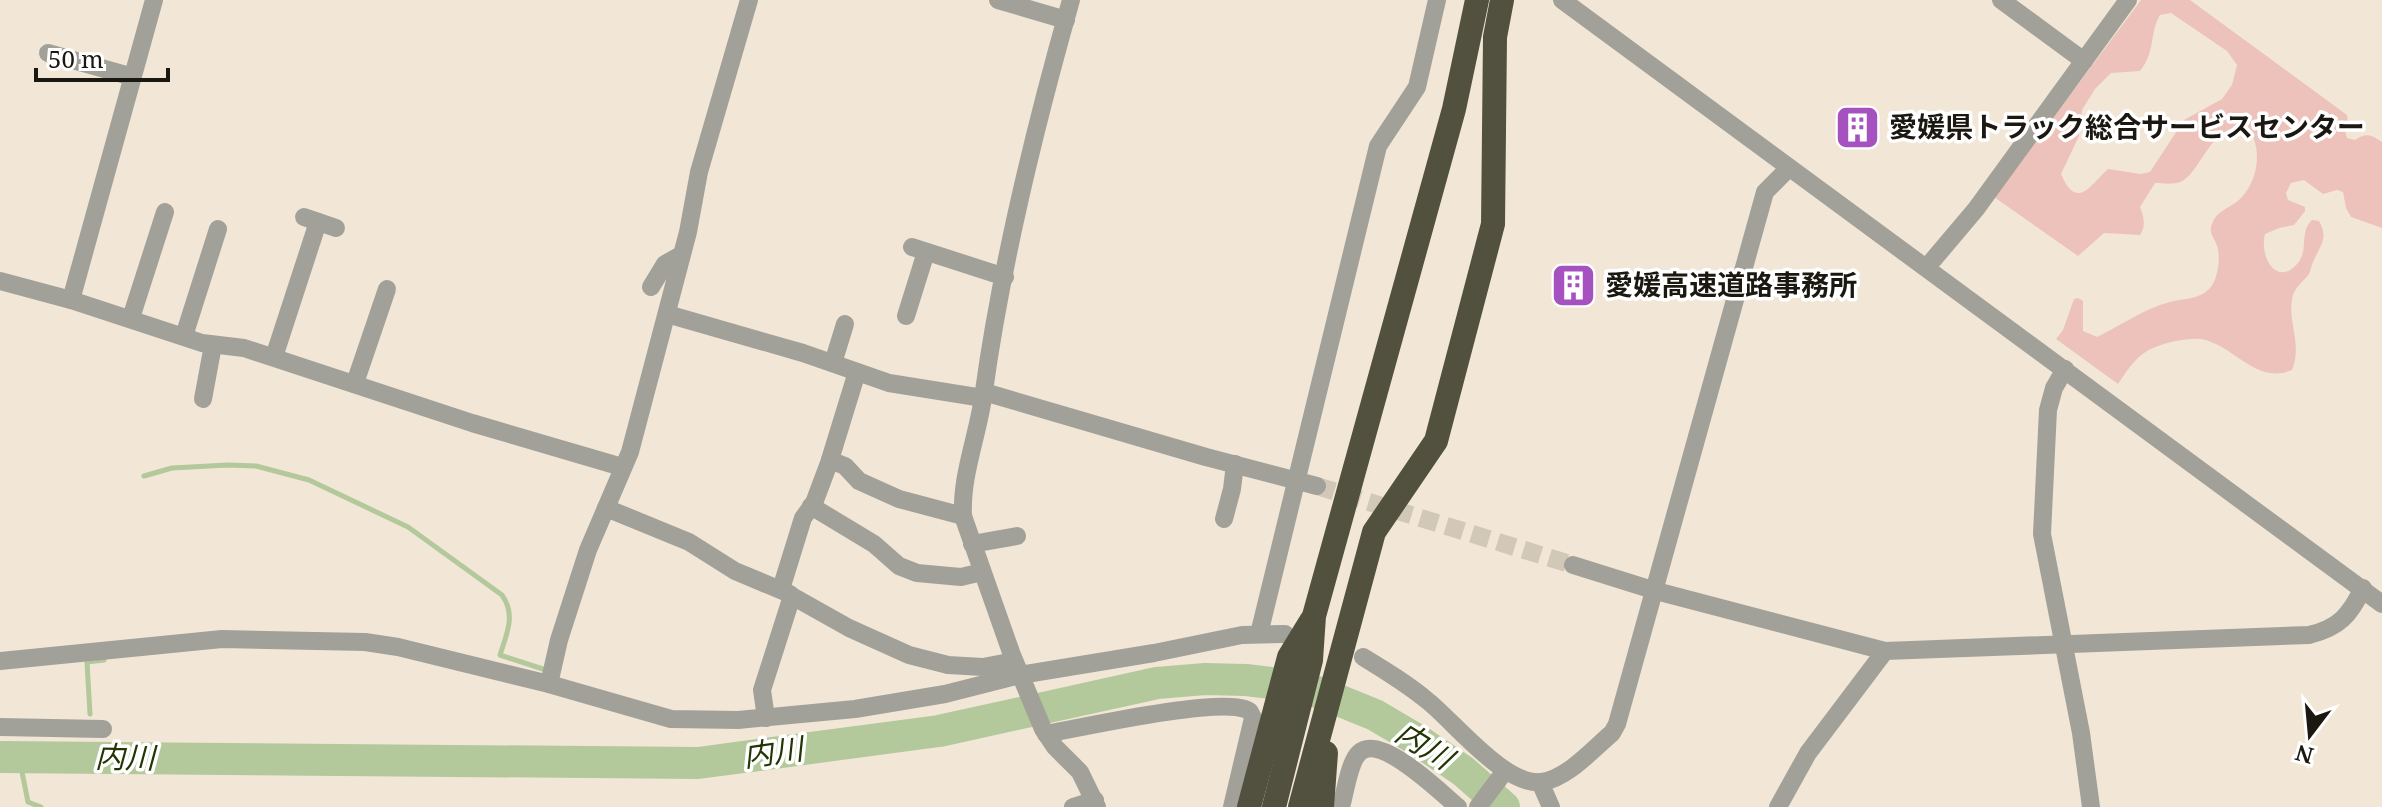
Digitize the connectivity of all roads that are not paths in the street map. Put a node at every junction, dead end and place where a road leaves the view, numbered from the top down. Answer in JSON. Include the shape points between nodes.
{"nodes":[{"id":1,"x":154,"y":0,"type":"edge"},
{"id":2,"x":749,"y":0,"type":"edge"},
{"id":3,"x":998,"y":0,"type":"edge"},
{"id":4,"x":1071,"y":0,"type":"edge"},
{"id":5,"x":1437,"y":0,"type":"edge"},
{"id":6,"x":1477,"y":0,"type":"edge"},
{"id":7,"x":1502,"y":0,"type":"edge"},
{"id":8,"x":1562,"y":0,"type":"edge"},
{"id":9,"x":2001,"y":0,"type":"edge"},
{"id":10,"x":2128,"y":0,"type":"edge"},
{"id":11,"x":1066,"y":20,"type":"junction"},
{"id":12,"x":48,"y":53,"type":"dead end"},
{"id":13,"x":2084,"y":61,"type":"junction"},
{"id":14,"x":133,"y":77,"type":"junction"},
{"id":15,"x":1789,"y":168,"type":"junction"},
{"id":16,"x":165,"y":212,"type":"dead end"},
{"id":17,"x":319,"y":223,"type":"dead end"},
{"id":18,"x":218,"y":229,"type":"dead end"},
{"id":19,"x":681,"y":255,"type":"junction"},
{"id":20,"x":1927,"y":267,"type":"junction"},
{"id":21,"x":1005,"y":277,"type":"junction"},
{"id":22,"x":0,"y":281,"type":"edge"},
{"id":23,"x":651,"y":287,"type":"dead end"},
{"id":24,"x":387,"y":289,"type":"dead end"},
{"id":25,"x":71,"y":300,"type":"junction"},
{"id":26,"x":667,"y":314,"type":"junction"},
{"id":27,"x":906,"y":316,"type":"dead end"},
{"id":28,"x":131,"y":318,"type":"junction"},
{"id":29,"x":845,"y":324,"type":"dead end"},
{"id":30,"x":184,"y":336,"type":"junction"},
{"id":31,"x":213,"y":345,"type":"junction"},
{"id":32,"x":274,"y":357,"type":"junction"},
{"id":33,"x":833,"y":363,"type":"junction"},
{"id":34,"x":2065,"y":369,"type":"junction"},
{"id":35,"x":857,"y":372,"type":"junction"},
{"id":36,"x":355,"y":383,"type":"junction"},
{"id":37,"x":984,"y":395,"type":"junction"},
{"id":38,"x":203,"y":399,"type":"dead end"},
{"id":39,"x":830,"y":460,"type":"junction"},
{"id":40,"x":1235,"y":464,"type":"junction"},
{"id":41,"x":622,"y":467,"type":"junction"},
{"id":42,"x":1297,"y":481,"type":"junction"},
{"id":43,"x":1317,"y":486,"type":"tunnel mouth"},
{"id":44,"x":811,"y":506,"type":"junction"},
{"id":45,"x":606,"y":508,"type":"junction"},
{"id":46,"x":963,"y":516,"type":"junction"},
{"id":47,"x":1224,"y":519,"type":"dead end"},
{"id":48,"x":1017,"y":536,"type":"dead end"},
{"id":49,"x":972,"y":544,"type":"junction"},
{"id":50,"x":1573,"y":565,"type":"tunnel mouth"},
{"id":51,"x":982,"y":572,"type":"junction"},
{"id":52,"x":1656,"y":591,"type":"junction"},
{"id":53,"x":787,"y":592,"type":"junction"},
{"id":54,"x":2375,"y":594,"type":"edge"},
{"id":55,"x":1259,"y":634,"type":"junction"},
{"id":56,"x":2064,"y":644,"type":"junction"},
{"id":57,"x":1295,"y":651,"type":"junction"},
{"id":58,"x":1885,"y":651,"type":"junction"},
{"id":59,"x":1363,"y":657,"type":"dead end"},
{"id":60,"x":0,"y":661,"type":"edge"},
{"id":61,"x":1019,"y":673,"type":"junction"},
{"id":62,"x":549,"y":684,"type":"junction"},
{"id":63,"x":1329,"y":694,"type":"junction"},
{"id":64,"x":766,"y":718,"type":"junction"},
{"id":65,"x":0,"y":727,"type":"edge"},
{"id":66,"x":103,"y":729,"type":"dead end"},
{"id":67,"x":1044,"y":731,"type":"junction"},
{"id":68,"x":1503,"y":774,"type":"junction"},
{"id":69,"x":1540,"y":782,"type":"junction"},
{"id":70,"x":1096,"y":803,"type":"edge"},
{"id":71,"x":1073,"y":807,"type":"edge"},
{"id":72,"x":1232,"y":807,"type":"edge"},
{"id":73,"x":1249,"y":807,"type":"edge"},
{"id":74,"x":1274,"y":807,"type":"edge"},
{"id":75,"x":1300,"y":807,"type":"edge"},
{"id":76,"x":1322,"y":807,"type":"edge"},
{"id":77,"x":1341,"y":807,"type":"edge"},
{"id":78,"x":1458,"y":807,"type":"edge"},
{"id":79,"x":1478,"y":807,"type":"edge"},
{"id":80,"x":1551,"y":807,"type":"edge"},
{"id":81,"x":1778,"y":807,"type":"edge"},
{"id":82,"x":2091,"y":807,"type":"edge"}],
"edges":[{"from":1,"to":14,"type":"street"},
{"from":2,"to":19,"type":"street"},
{"from":3,"to":11,"type":"street"},
{"from":4,"to":11,"type":"street"},
{"from":5,"to":42,"type":"street","via":[[1417,87],[1378,146]]},
{"from":6,"to":57,"type":"highway","via":[[1454,109],[1359,460],[1314,616]]},
{"from":7,"to":63,"type":"highway","via":[[1495,37],[1493,224],[1436,441],[1374,532]]},
{"from":8,"to":15,"type":"street"},
{"from":9,"to":13,"type":"street"},
{"from":10,"to":13,"type":"street"},
{"from":11,"to":21,"type":"street"},
{"from":12,"to":14,"type":"street"},
{"from":13,"to":20,"type":"street"},
{"from":14,"to":25,"type":"street"},
{"from":15,"to":20,"type":"street"},
{"from":15,"to":52,"type":"street","via":[[1765,192]]},
{"from":16,"to":28,"type":"street"},
{"from":17,"to":32,"type":"street"},
{"from":18,"to":30,"type":"street"},
{"from":19,"to":23,"type":"street","via":[[665,264]]},
{"from":19,"to":26,"type":"street"},
{"from":20,"to":34,"type":"street"},
{"from":21,"to":27,"type":"street","via":[[919,250]]},
{"from":21,"to":37,"type":"street"},
{"from":22,"to":25,"type":"street"},
{"from":24,"to":36,"type":"street"},
{"from":25,"to":28,"type":"street"},
{"from":26,"to":33,"type":"street"},
{"from":26,"to":41,"type":"street"},
{"from":28,"to":30,"type":"street"},
{"from":29,"to":33,"type":"street"},
{"from":30,"to":31,"type":"street"},
{"from":31,"to":32,"type":"street"},
{"from":31,"to":38,"type":"street"},
{"from":32,"to":36,"type":"street"},
{"from":33,"to":35,"type":"street"},
{"from":34,"to":54,"type":"street"},
{"from":34,"to":56,"type":"street","via":[[2048,410],[2041,518]]},
{"from":35,"to":37,"type":"street","via":[[907,387]]},
{"from":35,"to":39,"type":"street"},
{"from":36,"to":41,"type":"street"},
{"from":37,"to":40,"type":"street"},
{"from":37,"to":46,"type":"street","via":[[962,493]]},
{"from":39,"to":44,"type":"street"},
{"from":39,"to":46,"type":"street","via":[[859,481],[899,499]]},
{"from":40,"to":42,"type":"street"},
{"from":40,"to":47,"type":"street"},
{"from":41,"to":45,"type":"street"},
{"from":42,"to":43,"type":"street"},
{"from":42,"to":55,"type":"street"},
{"from":44,"to":51,"type":"street","via":[[917,573],[961,577]]},
{"from":44,"to":53,"type":"street","via":[[803,518]]},
{"from":45,"to":53,"type":"street","via":[[689,542],[735,571]]},
{"from":45,"to":62,"type":"street","via":[[578,579]]},
{"from":46,"to":49,"type":"street"},
{"from":48,"to":49,"type":"street"},
{"from":49,"to":51,"type":"street"},
{"from":50,"to":52,"type":"street"},
{"from":51,"to":61,"type":"street"},
{"from":52,"to":58,"type":"street"},
{"from":52,"to":69,"type":"street","via":[[1612,733],[1560,776]]},
{"from":53,"to":61,"type":"street","via":[[909,655]]},
{"from":53,"to":64,"type":"street","via":[[762,690]]},
{"from":54,"to":56,"type":"street","via":[[2335,627],[2309,635]]},
{"from":55,"to":57,"type":"street"},
{"from":55,"to":61,"type":"street"},
{"from":56,"to":58,"type":"street"},
{"from":56,"to":82,"type":"street"},
{"from":57,"to":73,"type":"highway"},
{"from":57,"to":74,"type":"highway"},
{"from":58,"to":81,"type":"street","via":[[1808,753]]},
{"from":59,"to":68,"type":"street","via":[[1430,702]]},
{"from":60,"to":62,"type":"street","via":[[222,639],[331,641],[398,647]]},
{"from":61,"to":64,"type":"street","via":[[945,694]]},
{"from":61,"to":67,"type":"street"},
{"from":62,"to":64,"type":"street","via":[[671,719]]},
{"from":63,"to":75,"type":"highway"},
{"from":63,"to":76,"type":"highway"},
{"from":65,"to":66,"type":"street"},
{"from":67,"to":70,"type":"street","via":[[1080,772]]},
{"from":67,"to":72,"type":"street","via":[[1216,706],[1245,709],[1253,718]]},
{"from":68,"to":69,"type":"street"},
{"from":68,"to":79,"type":"street"},
{"from":69,"to":80,"type":"street"},
{"from":70,"to":71,"type":"street"},
{"from":77,"to":78,"type":"street","via":[[1353,762],[1370,747],[1404,763]]}]}
